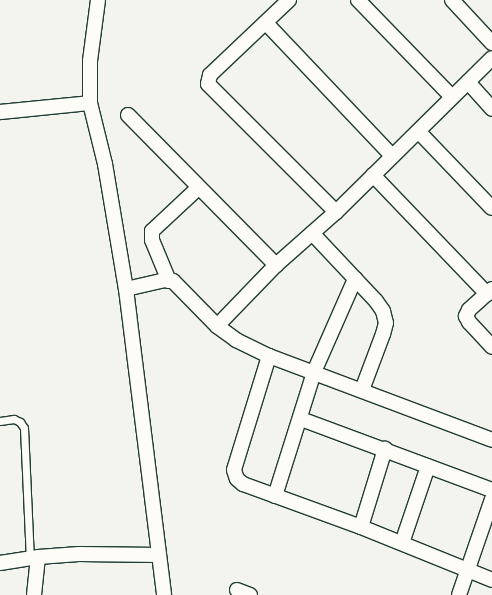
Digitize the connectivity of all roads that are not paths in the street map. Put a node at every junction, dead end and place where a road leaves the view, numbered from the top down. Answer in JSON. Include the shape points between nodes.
{"nodes":[{"id":1,"x":98,"y":0,"type":"edge"},
{"id":2,"x":289,"y":0,"type":"edge"},
{"id":3,"x":358,"y":0,"type":"edge"},
{"id":4,"x":452,"y":0,"type":"edge"},
{"id":5,"x":266,"y":23,"type":"junction"},
{"id":6,"x":492,"y":43,"type":"edge"},
{"id":7,"x":492,"y":58,"type":"edge"},
{"id":8,"x":468,"y":82,"type":"junction"},
{"id":9,"x":452,"y":97,"type":"junction"},
{"id":10,"x":90,"y":103,"type":"junction"},
{"id":11,"x":492,"y":109,"type":"edge"},
{"id":12,"x":0,"y":112,"type":"edge"},
{"id":13,"x":128,"y":115,"type":"dead end"},
{"id":14,"x":419,"y":132,"type":"junction"},
{"id":15,"x":392,"y":156,"type":"junction"},
{"id":16,"x":373,"y":175,"type":"junction"},
{"id":17,"x":199,"y":187,"type":"junction"},
{"id":18,"x":492,"y":208,"type":"edge"},
{"id":19,"x":336,"y":212,"type":"junction"},
{"id":20,"x":312,"y":233,"type":"junction"},
{"id":21,"x":276,"y":265,"type":"junction"},
{"id":22,"x":354,"y":278,"type":"junction"},
{"id":23,"x":169,"y":281,"type":"junction"},
{"id":24,"x":126,"y":289,"type":"junction"},
{"id":25,"x":489,"y":291,"type":"edge"},
{"id":26,"x":217,"y":326,"type":"junction"},
{"id":27,"x":492,"y":347,"type":"edge"},
{"id":28,"x":269,"y":356,"type":"junction"},
{"id":29,"x":314,"y":372,"type":"junction"},
{"id":30,"x":362,"y":390,"type":"junction"},
{"id":31,"x":301,"y":419,"type":"junction"},
{"id":32,"x":0,"y":420,"type":"edge"},
{"id":33,"x":492,"y":440,"type":"edge"},
{"id":34,"x":385,"y":449,"type":"junction"},
{"id":35,"x":428,"y":466,"type":"junction"},
{"id":36,"x":492,"y":490,"type":"edge"},
{"id":37,"x":275,"y":496,"type":"junction"},
{"id":38,"x":492,"y":499,"type":"edge"},
{"id":39,"x":361,"y":527,"type":"junction"},
{"id":40,"x":402,"y":544,"type":"junction"},
{"id":41,"x":159,"y":555,"type":"junction"},
{"id":42,"x":34,"y":557,"type":"junction"},
{"id":43,"x":0,"y":563,"type":"edge"},
{"id":44,"x":468,"y":570,"type":"junction"},
{"id":45,"x":492,"y":580,"type":"edge"},
{"id":46,"x":34,"y":595,"type":"edge"},
{"id":47,"x":164,"y":595,"type":"edge"},
{"id":48,"x":459,"y":595,"type":"edge"}],
"edges":[{"from":1,"to":10,"type":"street","via":[[90,61]]},
{"from":2,"to":5,"type":"street"},
{"from":3,"to":9,"type":"street"},
{"from":4,"to":6,"type":"street"},
{"from":5,"to":15,"type":"street"},
{"from":5,"to":19,"type":"street","via":[[210,75],[208,84]]},
{"from":7,"to":8,"type":"street"},
{"from":8,"to":9,"type":"street"},
{"from":8,"to":11,"type":"street"},
{"from":9,"to":14,"type":"street"},
{"from":10,"to":12,"type":"street"},
{"from":10,"to":24,"type":"street","via":[[105,164]]},
{"from":13,"to":17,"type":"street"},
{"from":14,"to":15,"type":"street"},
{"from":14,"to":18,"type":"street"},
{"from":15,"to":16,"type":"street"},
{"from":16,"to":19,"type":"street"},
{"from":16,"to":25,"type":"street"},
{"from":17,"to":21,"type":"street"},
{"from":17,"to":23,"type":"street","via":[[152,231],[152,240]]},
{"from":19,"to":20,"type":"street"},
{"from":20,"to":21,"type":"street"},
{"from":20,"to":22,"type":"street"},
{"from":21,"to":26,"type":"street"},
{"from":22,"to":29,"type":"street"},
{"from":22,"to":30,"type":"street","via":[[376,300],[386,323]]},
{"from":23,"to":24,"type":"street"},
{"from":23,"to":26,"type":"street","via":[[178,285]]},
{"from":24,"to":41,"type":"street"},
{"from":25,"to":27,"type":"street","via":[[466,316]]},
{"from":26,"to":28,"type":"street","via":[[236,340]]},
{"from":28,"to":29,"type":"street"},
{"from":28,"to":37,"type":"street","via":[[234,470],[243,484]]},
{"from":29,"to":30,"type":"street"},
{"from":29,"to":31,"type":"street"},
{"from":30,"to":33,"type":"street"},
{"from":31,"to":34,"type":"street"},
{"from":31,"to":37,"type":"street"},
{"from":32,"to":42,"type":"lane","via":[[14,419],[24,428]]},
{"from":34,"to":35,"type":"street"},
{"from":34,"to":39,"type":"street"},
{"from":35,"to":36,"type":"street"},
{"from":35,"to":40,"type":"street"},
{"from":37,"to":39,"type":"street"},
{"from":38,"to":44,"type":"street"},
{"from":39,"to":40,"type":"street"},
{"from":40,"to":44,"type":"street"},
{"from":41,"to":42,"type":"street"},
{"from":41,"to":47,"type":"street"},
{"from":42,"to":43,"type":"street"},
{"from":42,"to":46,"type":"street"},
{"from":44,"to":45,"type":"street"},
{"from":44,"to":48,"type":"street"}]}
